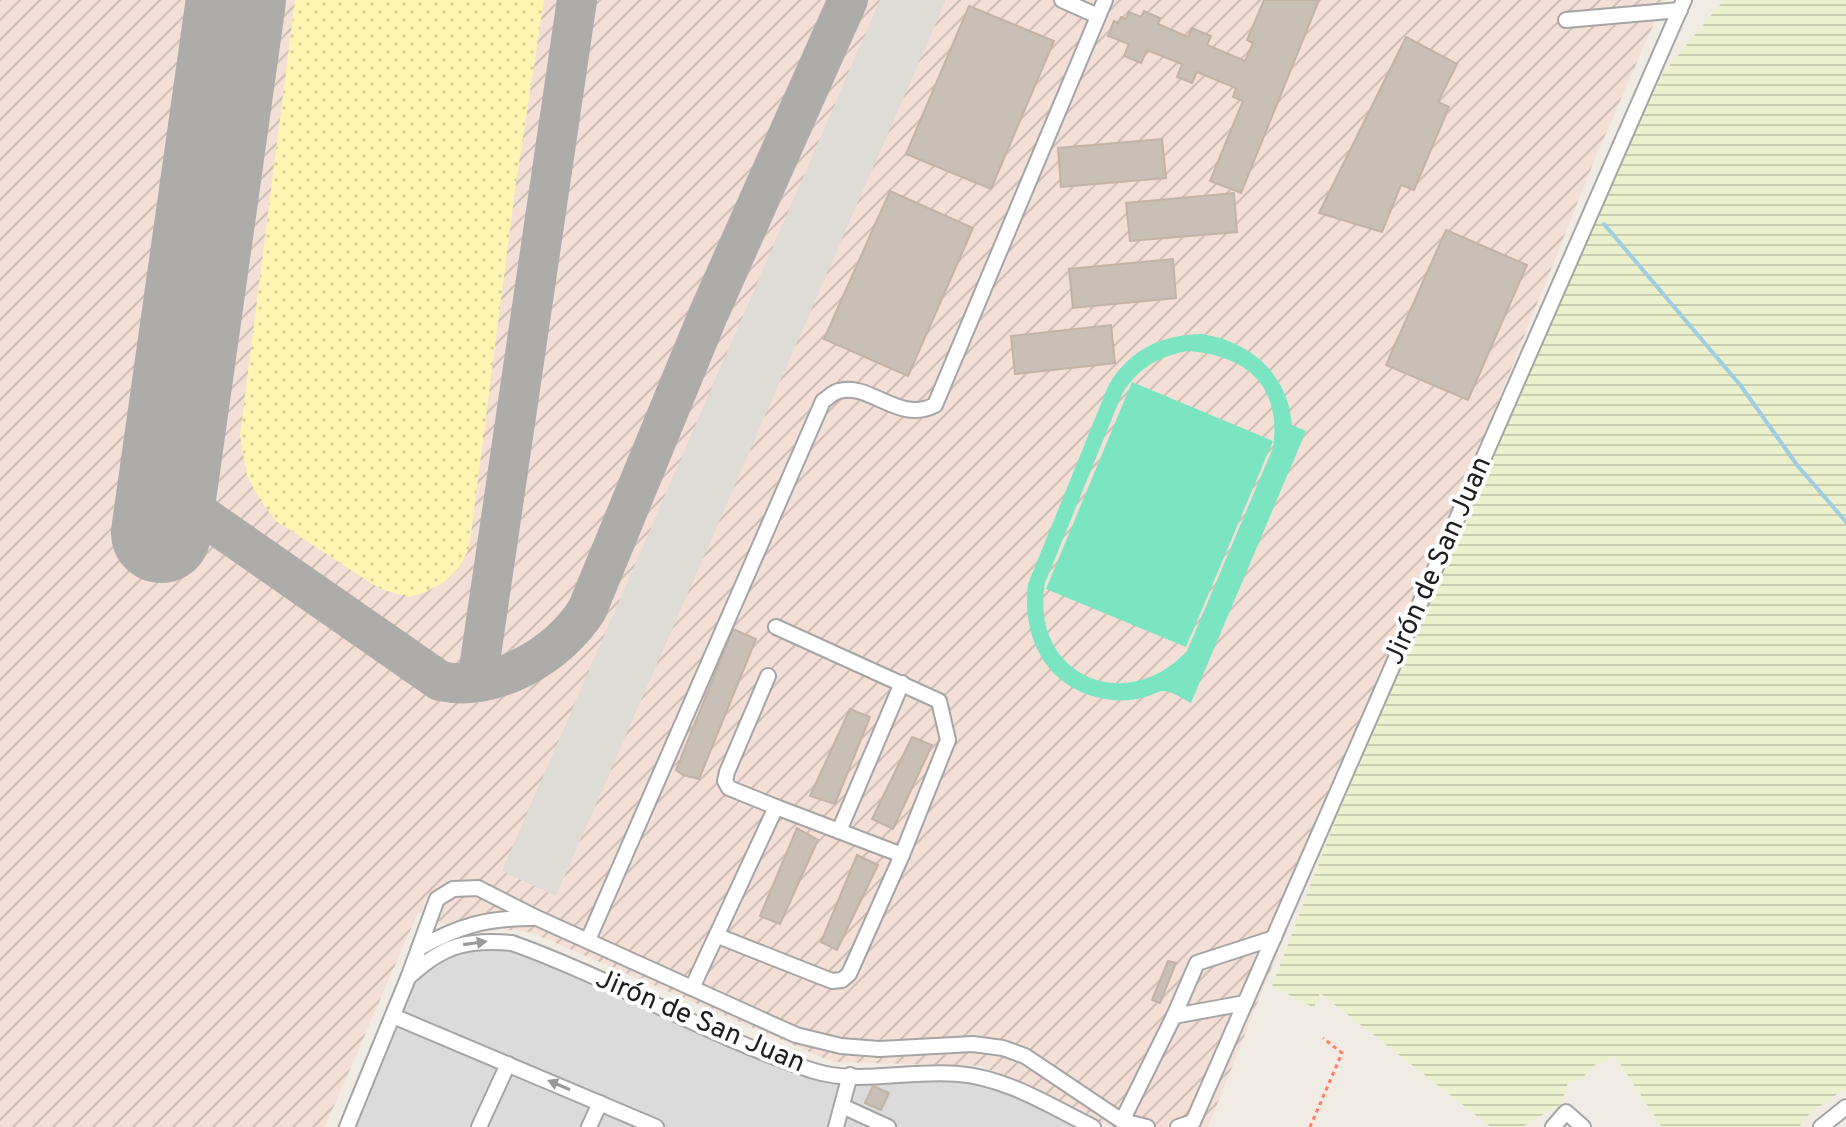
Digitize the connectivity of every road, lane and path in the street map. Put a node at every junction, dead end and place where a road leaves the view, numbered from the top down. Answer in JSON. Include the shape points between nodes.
{"nodes":[{"id":1,"x":1062,"y":0,"type":"edge"},
{"id":2,"x":1105,"y":0,"type":"edge"},
{"id":3,"x":1682,"y":5,"type":"edge"},
{"id":4,"x":1098,"y":16,"type":"junction"},
{"id":5,"x":1566,"y":20,"type":"dead end"},
{"id":6,"x":776,"y":627,"type":"dead end"},
{"id":7,"x":768,"y":676,"type":"dead end"},
{"id":8,"x":902,"y":683,"type":"junction"},
{"id":9,"x":776,"y":807,"type":"junction"},
{"id":10,"x":839,"y":831,"type":"junction"},
{"id":11,"x":902,"y":855,"type":"junction"},
{"id":12,"x":537,"y":918,"type":"junction"},
{"id":13,"x":718,"y":936,"type":"junction"},
{"id":14,"x":1274,"y":938,"type":"junction"},
{"id":15,"x":588,"y":940,"type":"junction"},
{"id":16,"x":419,"y":948,"type":"junction"},
{"id":17,"x":408,"y":978,"type":"junction"},
{"id":18,"x":692,"y":988,"type":"junction"},
{"id":19,"x":1245,"y":1003,"type":"junction"},
{"id":20,"x":393,"y":1016,"type":"junction"},
{"id":21,"x":1174,"y":1016,"type":"junction"},
{"id":22,"x":1323,"y":1038,"type":"dead end"},
{"id":23,"x":508,"y":1064,"type":"junction"},
{"id":24,"x":850,"y":1075,"type":"junction"},
{"id":25,"x":600,"y":1103,"type":"junction"},
{"id":26,"x":842,"y":1106,"type":"junction"},
{"id":27,"x":1846,"y":1107,"type":"edge"},
{"id":28,"x":1122,"y":1121,"type":"junction"},
{"id":29,"x":347,"y":1127,"type":"edge"},
{"id":30,"x":479,"y":1127,"type":"edge"},
{"id":31,"x":589,"y":1127,"type":"edge"},
{"id":32,"x":656,"y":1127,"type":"edge"},
{"id":33,"x":836,"y":1127,"type":"edge"},
{"id":34,"x":888,"y":1127,"type":"edge"},
{"id":35,"x":1093,"y":1127,"type":"edge"},
{"id":36,"x":1147,"y":1127,"type":"edge"},
{"id":37,"x":1178,"y":1127,"type":"edge"},
{"id":38,"x":1310,"y":1127,"type":"edge"},
{"id":39,"x":1553,"y":1127,"type":"edge"},
{"id":40,"x":1583,"y":1127,"type":"edge"},
{"id":41,"x":1821,"y":1127,"type":"edge"}],
"edges":[{"from":1,"to":4,"type":"street"},
{"from":2,"to":4,"type":"street"},
{"from":3,"to":5,"type":"street"},
{"from":3,"to":14,"type":"street","name":"Jirón de San Juan"},
{"from":4,"to":15,"type":"street","via":[[935,405],[909,411],[852,390],[837,391],[823,401]]},
{"from":6,"to":8,"type":"street"},
{"from":7,"to":9,"type":"street","via":[[725,781],[729,788]]},
{"from":8,"to":10,"type":"street"},
{"from":8,"to":11,"type":"street","via":[[939,701],[948,740]]},
{"from":9,"to":10,"type":"street"},
{"from":9,"to":13,"type":"street"},
{"from":10,"to":11,"type":"street"},
{"from":11,"to":13,"type":"street","via":[[842,980],[832,981]]},
{"from":12,"to":15,"type":"street"},
{"from":12,"to":16,"type":"street","via":[[499,918]]},
{"from":12,"to":16,"type":"street","via":[[478,888],[453,889],[437,899]]},
{"from":13,"to":18,"type":"street"},
{"from":14,"to":19,"type":"street","name":"Jirón de San Juan"},
{"from":14,"to":21,"type":"street","via":[[1197,963]]},
{"from":15,"to":18,"type":"street"},
{"from":16,"to":17,"type":"street"},
{"from":17,"to":20,"type":"street"},
{"from":17,"to":24,"type":"street","name":"Jirón de San Juan","one_way":true,"via":[[452,947],[482,940],[512,943],[773,1055],[817,1072]]},
{"from":18,"to":28,"type":"street","via":[[796,1035],[841,1046],[1003,1048],[1025,1056]]},
{"from":19,"to":21,"type":"street"},
{"from":19,"to":37,"type":"street","name":"Jirón de San Juan","via":[[1193,1122]]},
{"from":20,"to":23,"type":"street"},
{"from":20,"to":29,"type":"street"},
{"from":21,"to":28,"type":"street"},
{"from":22,"to":38,"type":"path","via":[[1342,1053]]},
{"from":25,"to":23,"type":"street","one_way":true},
{"from":23,"to":30,"type":"street"},
{"from":24,"to":26,"type":"street"},
{"from":24,"to":35,"type":"street","name":"Jirón de San Juan","via":[[984,1077]]},
{"from":25,"to":31,"type":"street"},
{"from":25,"to":32,"type":"street"},
{"from":26,"to":33,"type":"street"},
{"from":26,"to":34,"type":"street"},
{"from":27,"to":41,"type":"street"},
{"from":28,"to":36,"type":"street"},
{"from":39,"to":40,"type":"street","via":[[1566,1112]]}]}
